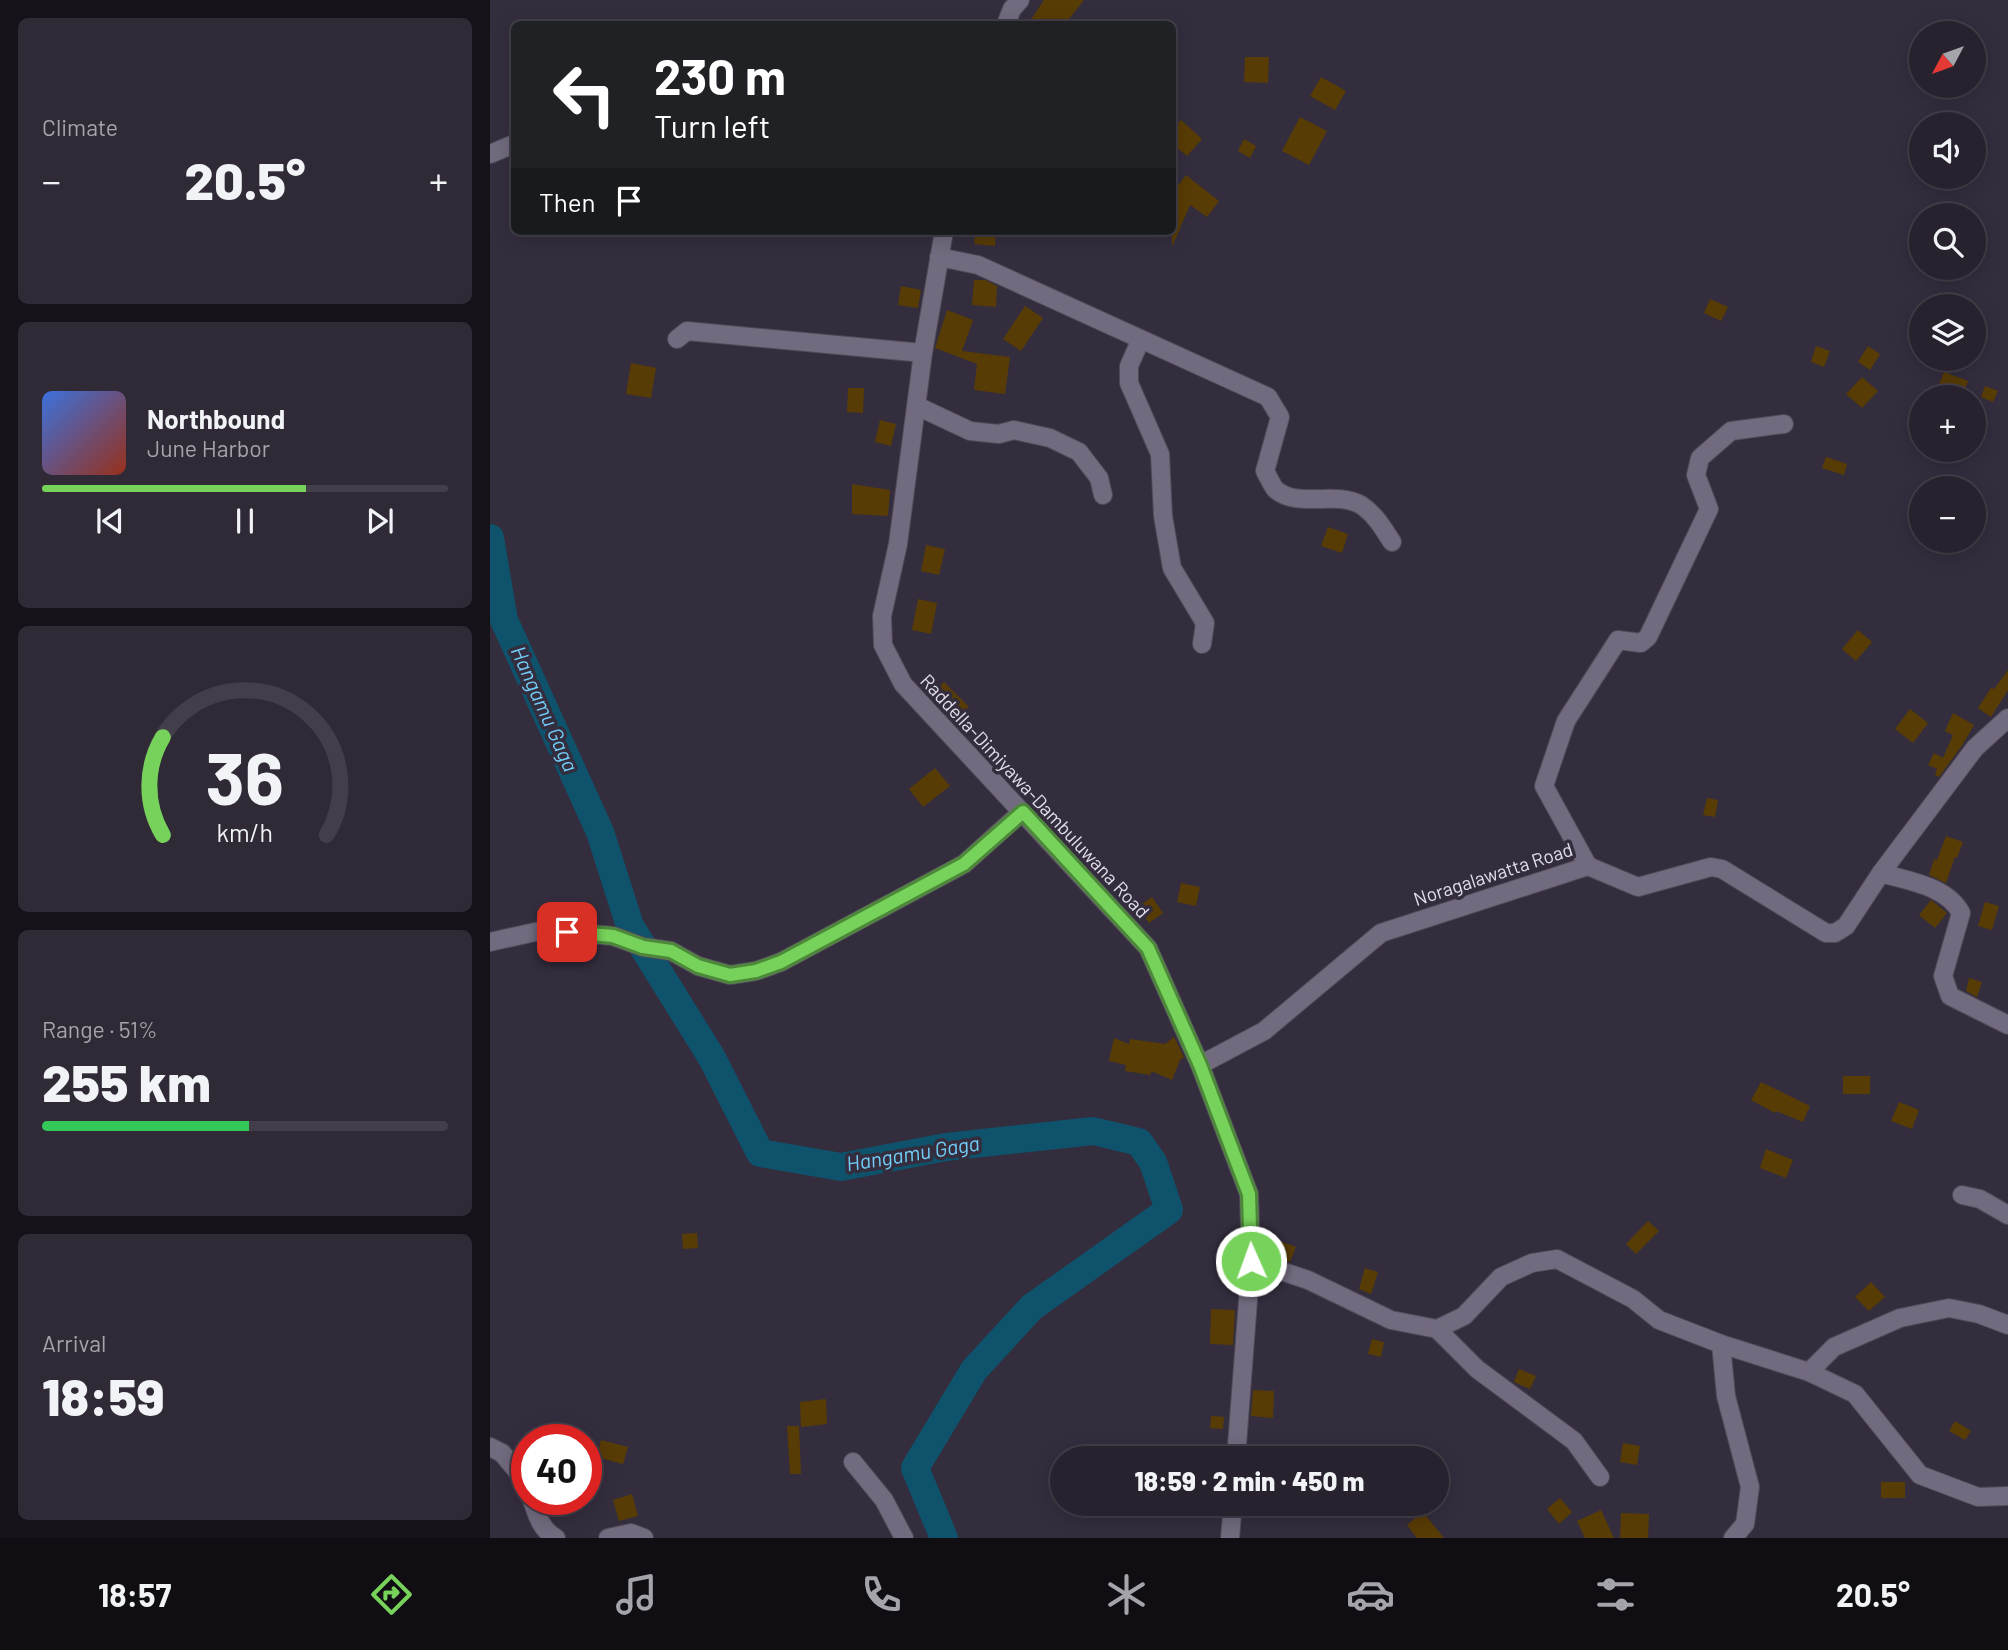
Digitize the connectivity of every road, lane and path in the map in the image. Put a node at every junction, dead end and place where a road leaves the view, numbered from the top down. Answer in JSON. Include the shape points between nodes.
{"nodes":[{"id":1,"x":1020,"y":0,"type":"edge"},
{"id":2,"x":1007,"y":21,"type":"edge"},
{"id":3,"x":511,"y":145,"type":"edge"},
{"id":4,"x":490,"y":154,"type":"edge"},
{"id":5,"x":943,"y":235,"type":"edge"},
{"id":6,"x":939,"y":257,"type":"junction"},
{"id":7,"x":677,"y":339,"type":"dead end"},
{"id":8,"x":1140,"y":341,"type":"junction"},
{"id":9,"x":923,"y":353,"type":"junction"},
{"id":10,"x":917,"y":406,"type":"junction"},
{"id":11,"x":1784,"y":424,"type":"dead end"},
{"id":12,"x":1103,"y":495,"type":"dead end"},
{"id":13,"x":1392,"y":542,"type":"dead end"},
{"id":14,"x":1202,"y":644,"type":"dead end"},
{"id":15,"x":2008,"y":718,"type":"edge"},
{"id":16,"x":1023,"y":812,"type":"junction"},
{"id":17,"x":1588,"y":866,"type":"junction"},
{"id":18,"x":1881,"y":873,"type":"junction"},
{"id":19,"x":490,"y":942,"type":"edge"},
{"id":20,"x":2008,"y":1026,"type":"edge"},
{"id":21,"x":1200,"y":1065,"type":"junction"},
{"id":22,"x":1962,"y":1195,"type":"dead end"},
{"id":23,"x":2008,"y":1215,"type":"edge"},
{"id":24,"x":1251,"y":1261,"type":"junction"},
{"id":25,"x":2008,"y":1325,"type":"edge"},
{"id":26,"x":1437,"y":1329,"type":"junction"},
{"id":27,"x":1721,"y":1345,"type":"junction"},
{"id":28,"x":1809,"y":1371,"type":"junction"},
{"id":29,"x":1237,"y":1446,"type":"edge"},
{"id":30,"x":490,"y":1447,"type":"edge"},
{"id":31,"x":853,"y":1462,"type":"dead end"},
{"id":32,"x":511,"y":1464,"type":"edge"},
{"id":33,"x":1600,"y":1478,"type":"dead end"},
{"id":34,"x":2008,"y":1496,"type":"edge"},
{"id":35,"x":537,"y":1515,"type":"edge"},
{"id":36,"x":1232,"y":1516,"type":"edge"},
{"id":37,"x":556,"y":1538,"type":"edge"},
{"id":38,"x":608,"y":1538,"type":"edge"},
{"id":39,"x":644,"y":1538,"type":"edge"},
{"id":40,"x":904,"y":1538,"type":"edge"},
{"id":41,"x":1230,"y":1538,"type":"edge"},
{"id":42,"x":1733,"y":1538,"type":"edge"}],
"edges":[{"from":1,"to":2,"type":"street"},
{"from":3,"to":4,"type":"street"},
{"from":5,"to":6,"type":"street","name":"Raddella-Dimiyawa-Dambuluwana Road"},
{"from":6,"to":8,"type":"street","via":[[978,265]]},
{"from":6,"to":9,"type":"street","name":"Raddella-Dimiyawa-Dambuluwana Road"},
{"from":7,"to":9,"type":"street","via":[[687,331]]},
{"from":8,"to":13,"type":"street","via":[[1268,397],[1280,417],[1265,471],[1275,489],[1294,498],[1343,499],[1359,504],[1375,516]]},
{"from":8,"to":14,"type":"street","via":[[1129,366],[1129,383],[1160,454],[1163,516],[1172,568],[1205,622]]},
{"from":9,"to":10,"type":"street","name":"Raddella-Dimiyawa-Dambuluwana Road"},
{"from":10,"to":12,"type":"street","via":[[970,431],[999,434],[1014,430],[1050,438],[1079,452],[1098,478]]},
{"from":10,"to":16,"type":"street","name":"Raddella-Dimiyawa-Dambuluwana Road","via":[[898,544],[881,616],[883,645],[903,684]]},
{"from":11,"to":17,"type":"street","via":[[1731,431],[1700,458],[1696,475],[1709,509],[1648,637],[1641,643],[1618,640],[1566,721],[1544,786]]},
{"from":15,"to":18,"type":"street","name":"Noragalawatta Road","via":[[1975,748]]},
{"from":16,"to":19,"type":"street","via":[[964,864],[756,971],[730,975],[698,966],[671,951],[613,936],[544,930]]},
{"from":16,"to":21,"type":"street","name":"Raddella-Dimiyawa-Dambuluwana Road","via":[[1148,948]]},
{"from":17,"to":18,"type":"street","name":"Noragalawatta Road","via":[[1638,887],[1711,867],[1722,869],[1826,933],[1846,926]]},
{"from":17,"to":21,"type":"street","name":"Noragalawatta Road","via":[[1381,933],[1264,1031]]},
{"from":18,"to":20,"type":"street","via":[[1929,887],[1955,903],[1961,913],[1943,975],[1950,996]]},
{"from":21,"to":24,"type":"street","name":"Raddella-Dimiyawa-Dambuluwana Road","via":[[1249,1194]]},
{"from":22,"to":23,"type":"street","via":[[1980,1199]]},
{"from":24,"to":26,"type":"street","via":[[1308,1280],[1391,1320]]},
{"from":24,"to":29,"type":"street","name":"Raddella-Dimiyawa-Dambuluwana Road"},
{"from":25,"to":28,"type":"street","via":[[1950,1308],[1900,1318],[1834,1347]]},
{"from":26,"to":27,"type":"street","via":[[1464,1316],[1501,1277],[1532,1263],[1557,1259],[1633,1299],[1659,1321]]},
{"from":26,"to":33,"type":"street","via":[[1477,1369],[1574,1441]]},
{"from":27,"to":28,"type":"street"},
{"from":27,"to":42,"type":"street","via":[[1726,1396],[1749,1487],[1745,1524]]},
{"from":28,"to":34,"type":"street","via":[[1855,1394],[1920,1475],[1978,1497]]},
{"from":30,"to":32,"type":"street"},
{"from":31,"to":40,"type":"street","via":[[884,1500]]},
{"from":35,"to":37,"type":"street"},
{"from":36,"to":41,"type":"street"},
{"from":38,"to":39,"type":"street","via":[[631,1532]]}]}
